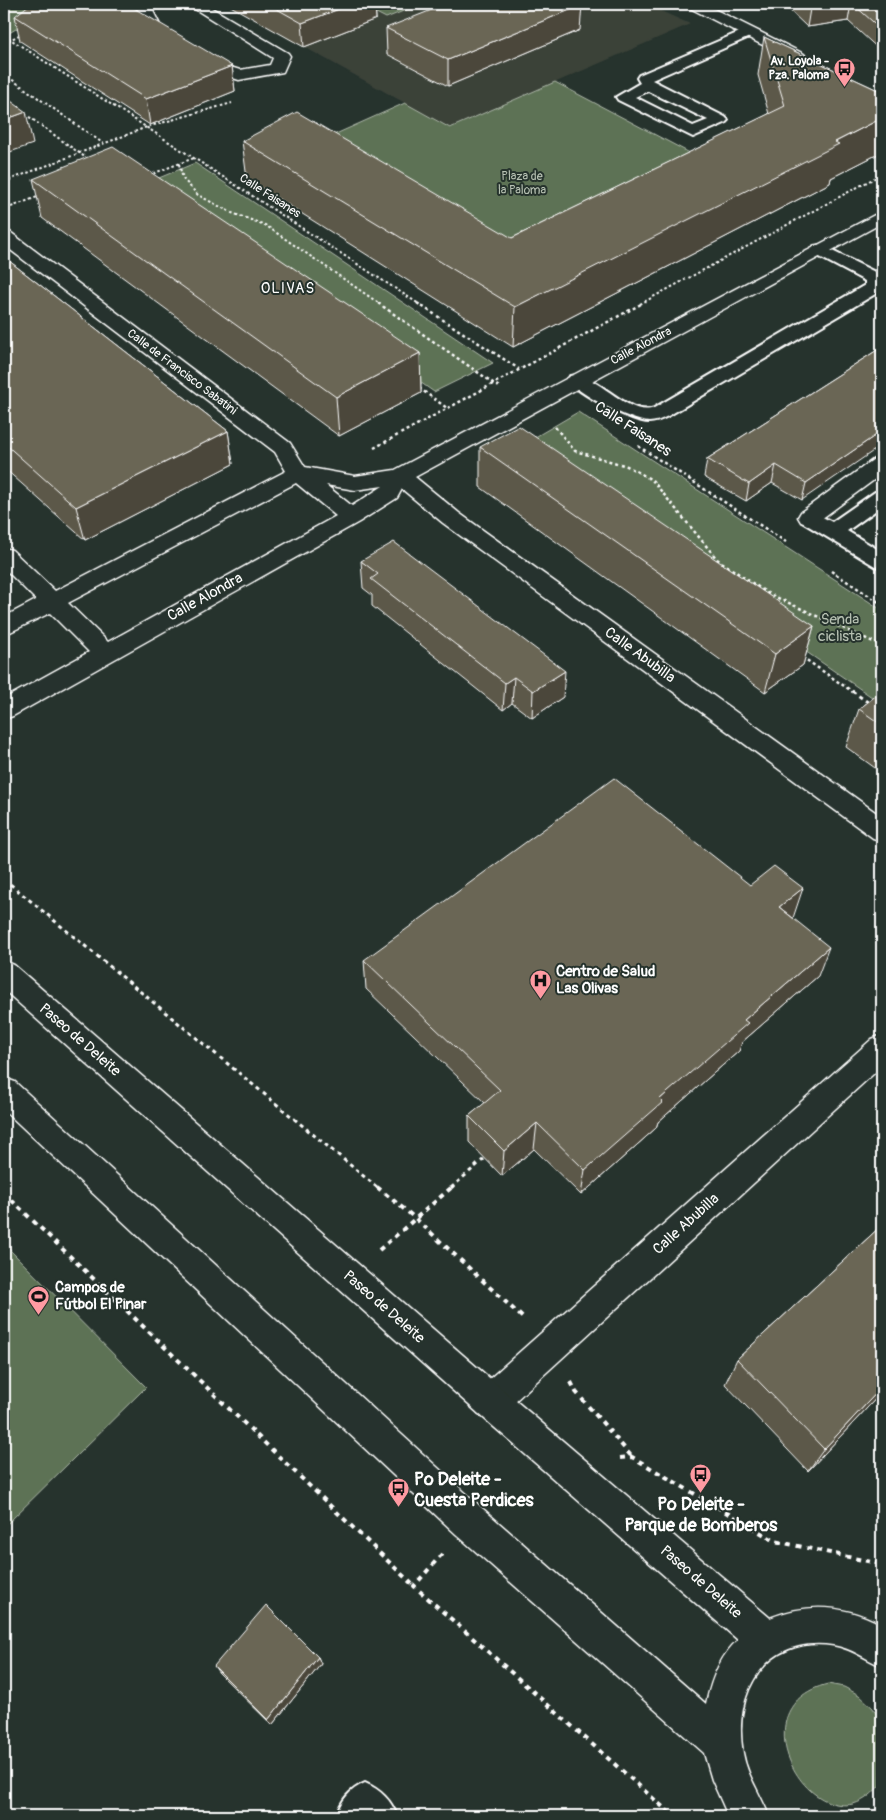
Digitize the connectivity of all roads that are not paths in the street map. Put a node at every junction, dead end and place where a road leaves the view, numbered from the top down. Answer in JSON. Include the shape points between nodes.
{"nodes":[{"id":1,"x":153,"y":4,"type":"edge"},
{"id":2,"x":195,"y":4,"type":"edge"},
{"id":3,"x":693,"y":4,"type":"edge"},
{"id":4,"x":749,"y":32,"type":"junction"},
{"id":5,"x":816,"y":66,"type":"edge"},
{"id":6,"x":648,"y":85,"type":"junction"},
{"id":7,"x":882,"y":216,"type":"edge"},
{"id":8,"x":4,"y":236,"type":"edge"},
{"id":9,"x":820,"y":250,"type":"junction"},
{"id":10,"x":578,"y":380,"type":"junction"},
{"id":11,"x":882,"y":464,"type":"edge"},
{"id":12,"x":298,"y":473,"type":"junction"},
{"id":13,"x":400,"y":476,"type":"junction"},
{"id":14,"x":882,"y":497,"type":"edge"},
{"id":15,"x":351,"y":517,"type":"junction"},
{"id":16,"x":809,"y":517,"type":"joint"},
{"id":17,"x":833,"y":531,"type":"junction"},
{"id":18,"x":4,"y":555,"type":"edge"},
{"id":19,"x":882,"y":561,"type":"edge"},
{"id":20,"x":52,"y":602,"type":"junction"},
{"id":21,"x":4,"y":627,"type":"edge"},
{"id":22,"x":105,"y":653,"type":"junction"},
{"id":23,"x":4,"y":710,"type":"edge"},
{"id":24,"x":882,"y":831,"type":"edge"},
{"id":25,"x":4,"y":973,"type":"edge"},
{"id":26,"x":882,"y":1048,"type":"edge"},
{"id":27,"x":4,"y":1092,"type":"edge"},
{"id":28,"x":490,"y":1401,"type":"junction"},
{"id":29,"x":878,"y":1638,"type":"edge"},
{"id":30,"x":766,"y":1639,"type":"junction"},
{"id":31,"x":722,"y":1743,"type":"junction"},
{"id":32,"x":354,"y":1816,"type":"edge"},
{"id":33,"x":380,"y":1816,"type":"edge"},
{"id":34,"x":749,"y":1816,"type":"edge"}],
"edges":[{"from":1,"to":2,"type":"street","via":[[145,10],[154,30],[208,65],[239,75],[277,69],[282,56]]},
{"from":3,"to":4,"type":"street"},
{"from":4,"to":5,"type":"street"},
{"from":4,"to":6,"type":"lane","via":[[644,78]]},
{"from":6,"to":6,"type":"lane","via":[[623,97],[693,132],[720,120]]},
{"from":7,"to":9,"type":"street","name":"Calle Alondra"},
{"from":8,"to":12,"type":"street","name":"Calle de Francisco Sabatini","via":[[283,448]]},
{"from":9,"to":10,"type":"street","name":"Calle Alondra"},
{"from":9,"to":10,"type":"lane","via":[[871,277],[875,284],[661,412],[650,416],[616,404]]},
{"from":10,"to":13,"type":"street","name":"Calle Alondra"},
{"from":11,"to":16,"type":"street"},
{"from":12,"to":13,"type":"street","name":"Calle Alondra","via":[[355,483]]},
{"from":12,"to":15,"type":"street","name":"Calle de Francisco Sabatini"},
{"from":12,"to":20,"type":"street"},
{"from":13,"to":15,"type":"street","name":"Calle Alondra","via":[[389,493]]},
{"from":13,"to":24,"type":"street","name":"Calle Abubilla","via":[[451,518]]},
{"from":14,"to":17,"type":"lane"},
{"from":15,"to":22,"type":"street","name":"Calle Alondra"},
{"from":16,"to":17,"type":"lane"},
{"from":17,"to":19,"type":"lane"},
{"from":18,"to":20,"type":"street"},
{"from":20,"to":21,"type":"street"},
{"from":20,"to":22,"type":"street"},
{"from":22,"to":23,"type":"street","name":"Calle Alondra"},
{"from":25,"to":28,"type":"street","name":"Paseo de Deleite"},
{"from":26,"to":28,"type":"street","name":"Calle Abubilla"},
{"from":27,"to":31,"type":"street","via":[[462,1514]]},
{"from":28,"to":30,"type":"street","name":"Paseo de Deleite"},
{"from":29,"to":30,"type":"street","via":[[833,1624],[798,1626]]},
{"from":30,"to":31,"type":"street","via":[[740,1664],[725,1701]]},
{"from":31,"to":34,"type":"street","via":[[732,1786]]},
{"from":32,"to":33,"type":"lane","via":[[365,1802]]}]}
